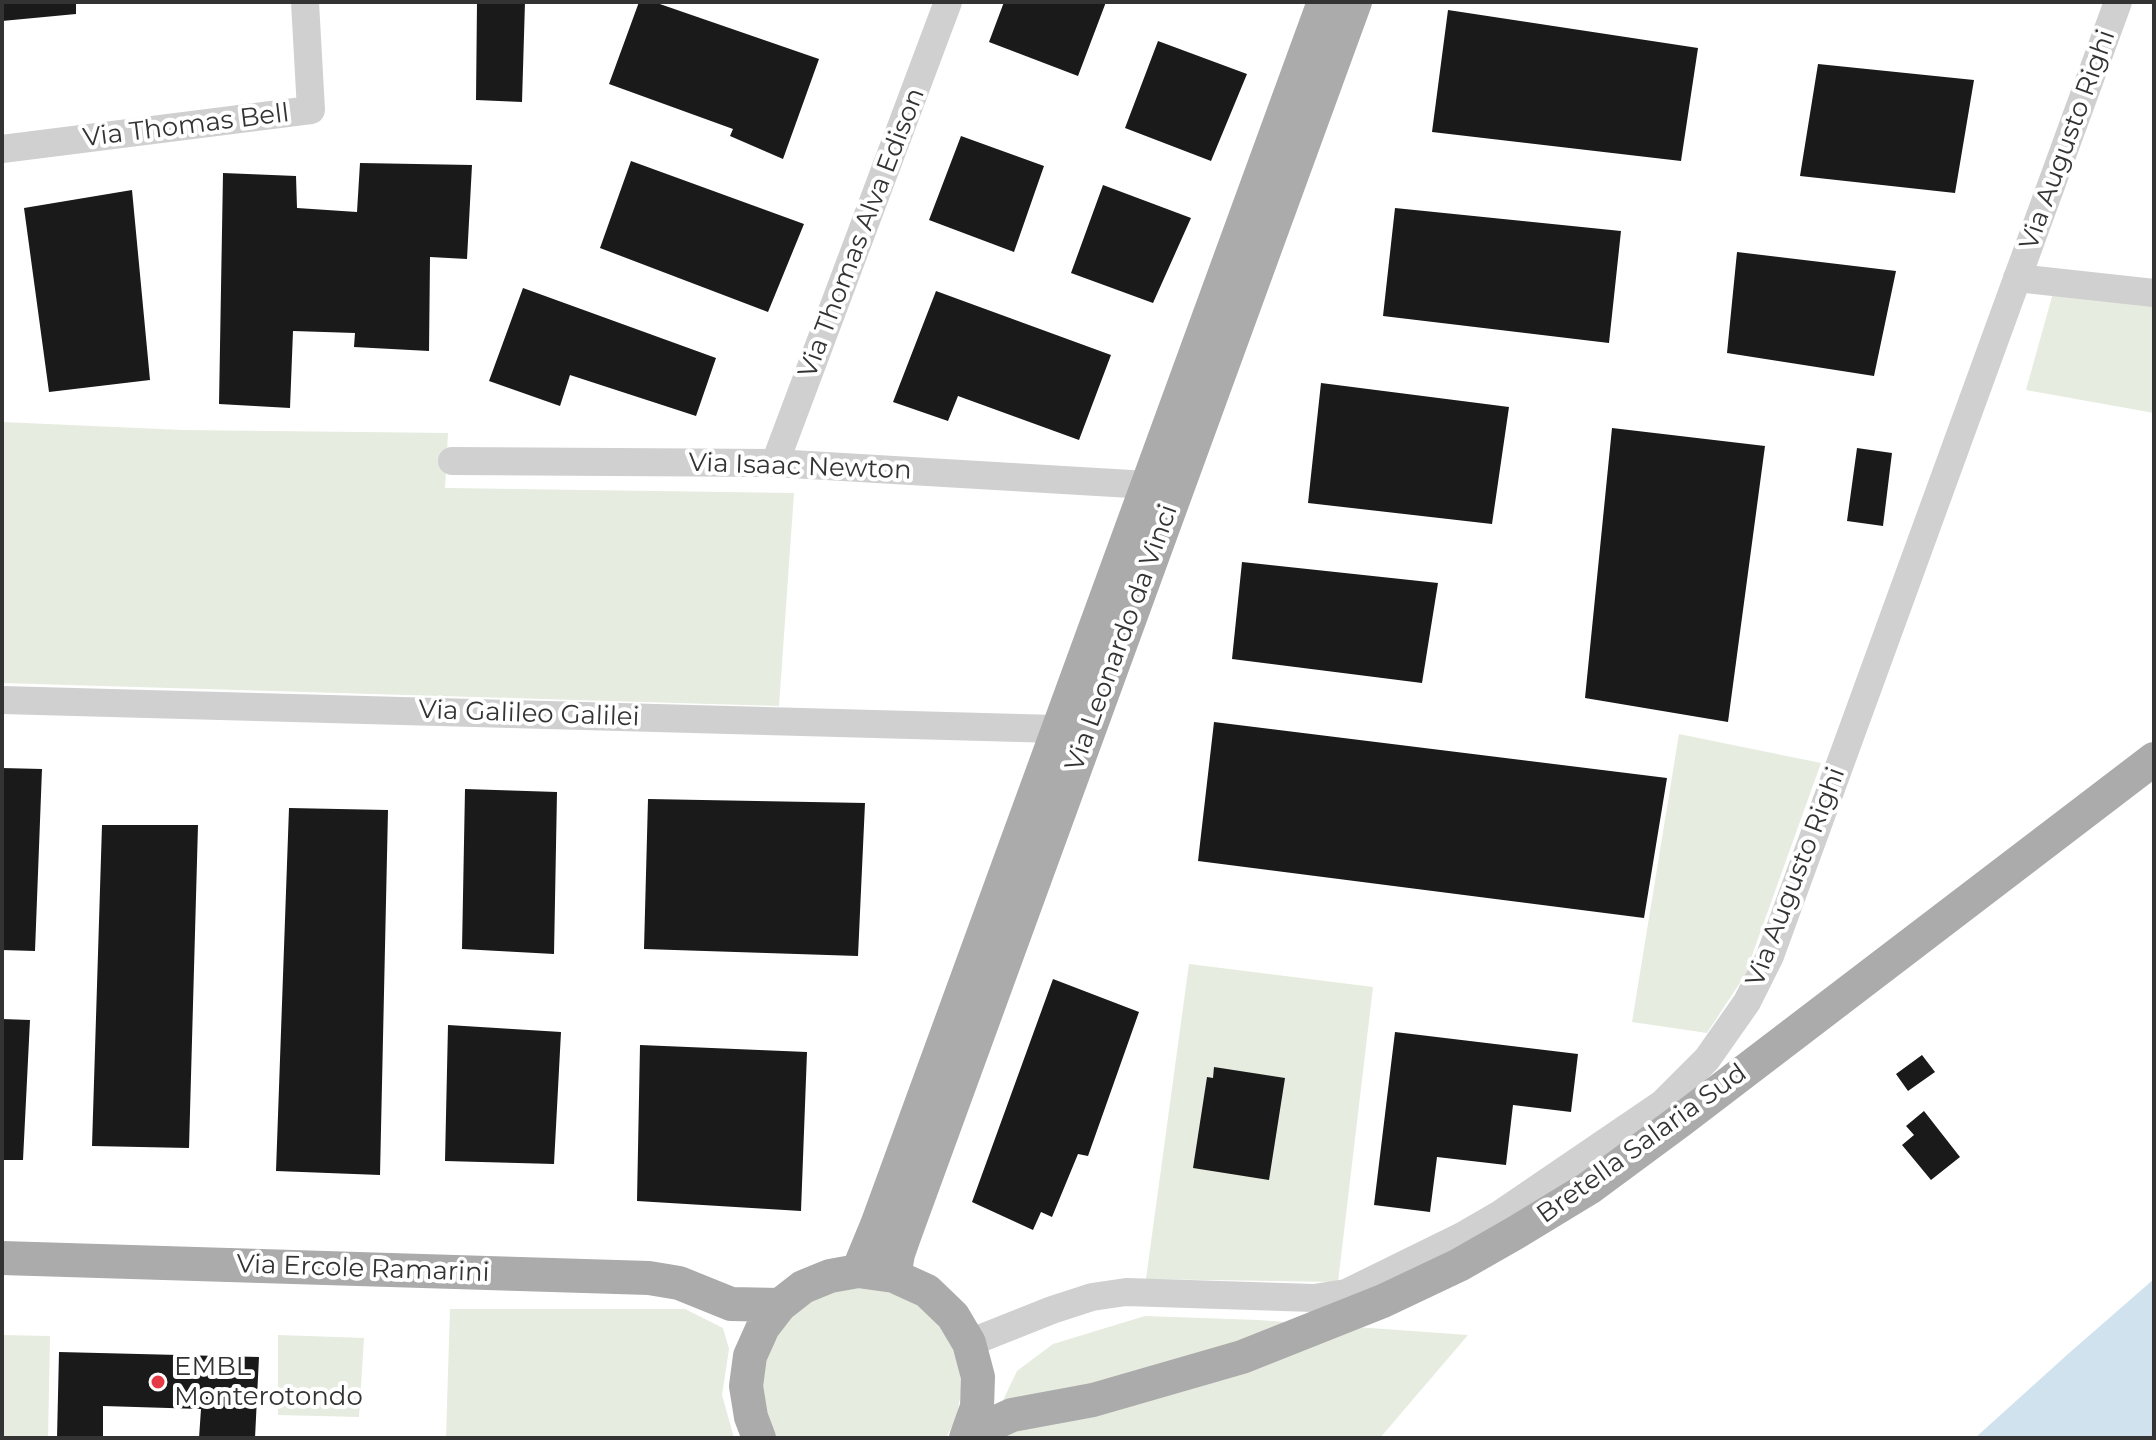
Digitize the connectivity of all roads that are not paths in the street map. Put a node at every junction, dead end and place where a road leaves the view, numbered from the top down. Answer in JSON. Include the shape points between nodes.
{"nodes":[{"id":1,"x":305,"y":2,"type":"edge"},
{"id":2,"x":948,"y":2,"type":"edge"},
{"id":3,"x":1324,"y":2,"type":"edge"},
{"id":4,"x":1355,"y":2,"type":"edge"},
{"id":5,"x":2118,"y":2,"type":"edge"},
{"id":6,"x":2,"y":149,"type":"edge"},
{"id":7,"x":2017,"y":278,"type":"junction"},
{"id":8,"x":2154,"y":293,"type":"edge"},
{"id":9,"x":452,"y":461,"type":"dead end"},
{"id":10,"x":775,"y":463,"type":"junction"},
{"id":11,"x":1148,"y":485,"type":"junction"},
{"id":12,"x":2,"y":700,"type":"edge"},
{"id":13,"x":1056,"y":729,"type":"junction"},
{"id":14,"x":2154,"y":759,"type":"edge"},
{"id":15,"x":2,"y":1258,"type":"edge"},
{"id":16,"x":858,"y":1271,"type":"junction"},
{"id":17,"x":894,"y":1276,"type":"junction"},
{"id":18,"x":720,"y":1301,"type":"junction"},
{"id":19,"x":780,"y":1305,"type":"junction"},
{"id":20,"x":969,"y":1343,"type":"junction"},
{"id":21,"x":750,"y":1356,"type":"junction"},
{"id":22,"x":978,"y":1377,"type":"junction"},
{"id":23,"x":1062,"y":1404,"type":"junction"},
{"id":24,"x":967,"y":1437,"type":"edge"},
{"id":25,"x":759,"y":1438,"type":"edge"}],
"edges":[{"from":1,"to":6,"type":"street","name":"Via Thomas Bell","via":[[311,110]]},
{"from":2,"to":10,"type":"street","name":"Via Thomas Alva Edison"},
{"from":3,"to":11,"type":"main road","name":"Via Leonardo da Vinci"},
{"from":4,"to":17,"type":"main road","name":"Via Leonardo da Vinci","via":[[910,1219]]},
{"from":5,"to":7,"type":"street","name":"Via Augusto Righi"},
{"from":7,"to":8,"type":"street","name":"Via Augusto Righi"},
{"from":7,"to":20,"type":"street","name":"Via Augusto Righi","via":[[1770,956],[1736,1018],[1699,1067],[1663,1103],[1500,1214],[1346,1293],[1314,1298],[1126,1292],[1092,1297]]},
{"from":9,"to":10,"type":"street","name":"Via Isaac Newton"},
{"from":10,"to":11,"type":"street","name":"Via Isaac Newton"},
{"from":11,"to":13,"type":"main road","name":"Via Leonardo da Vinci"},
{"from":12,"to":13,"type":"street","name":"Via Galileo Galilei"},
{"from":13,"to":16,"type":"main road","name":"Via Leonardo da Vinci"},
{"from":14,"to":23,"type":"main road","name":"Bretella Salaria Sud","via":[[1681,1120],[1589,1188],[1515,1233],[1383,1301],[1267,1348],[1127,1391]]},
{"from":15,"to":18,"type":"main road","name":"Via Ercole Ramarini","via":[[649,1278],[679,1283]]},
{"from":16,"to":17,"type":"main road"},
{"from":16,"to":19,"type":"main road","via":[[803,1287]]},
{"from":17,"to":20,"type":"main road","via":[[927,1291],[953,1316]]},
{"from":18,"to":19,"type":"main road","name":"Via Ercole Ramarini"},
{"from":18,"to":21,"type":"main road","via":[[737,1322]]},
{"from":19,"to":21,"type":"main road"},
{"from":20,"to":22,"type":"main road"},
{"from":21,"to":25,"type":"main road","via":[[746,1386]]},
{"from":22,"to":23,"type":"main road","name":"Bretella Salaria Sud","via":[[1012,1398]]},
{"from":22,"to":24,"type":"main road","via":[[977,1407]]},
{"from":23,"to":24,"type":"main road","name":"Bretella Salaria Sud","via":[[1012,1415]]}]}
